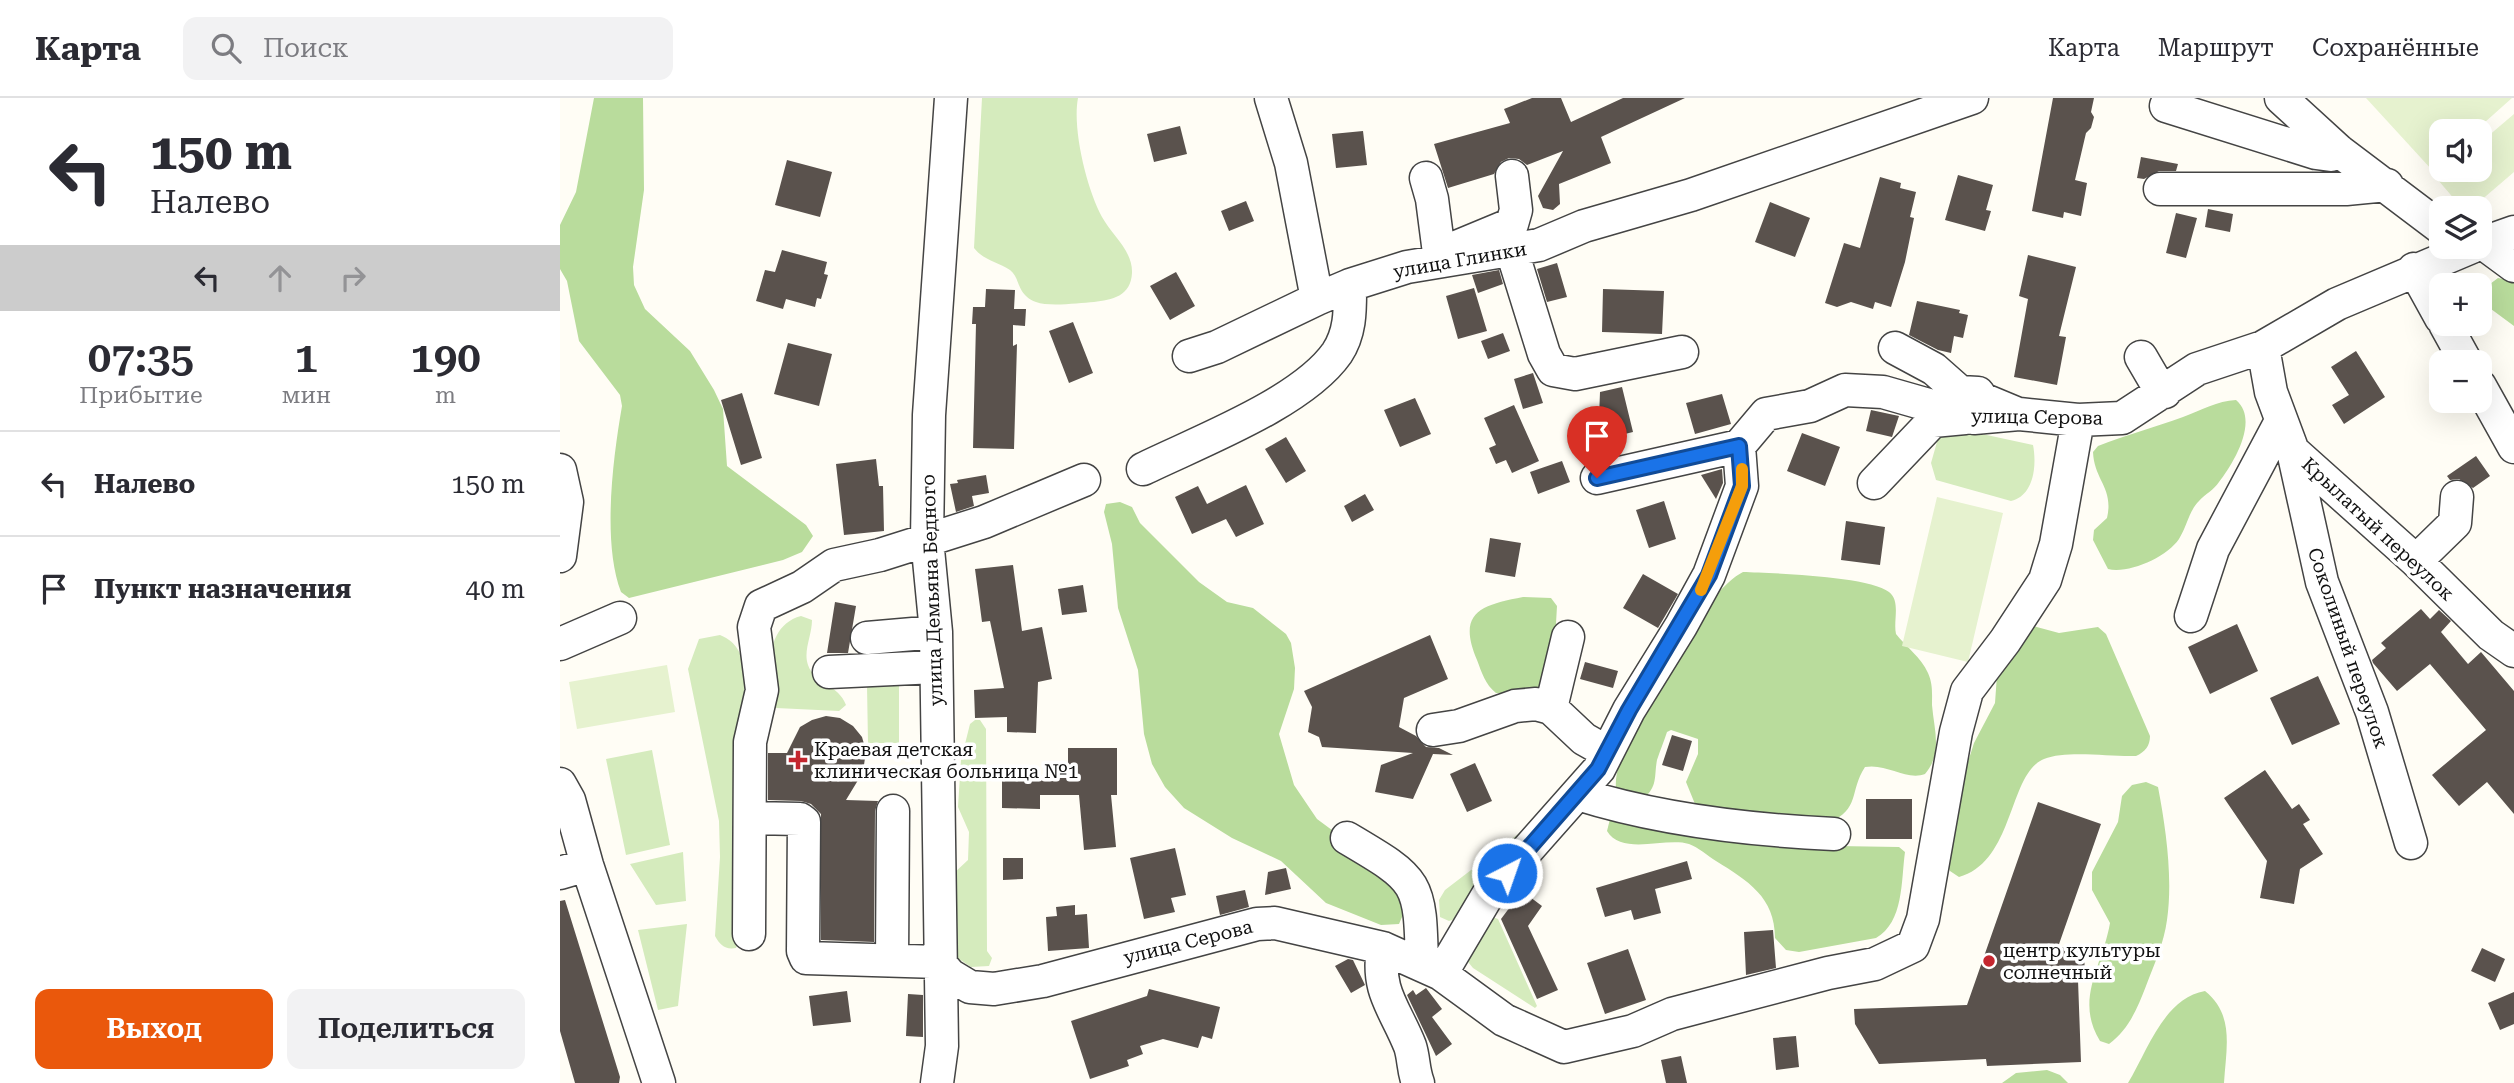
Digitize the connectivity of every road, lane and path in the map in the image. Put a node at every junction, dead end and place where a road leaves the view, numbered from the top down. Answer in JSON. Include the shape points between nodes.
{"nodes":[{"id":1,"x":951,"y":98,"type":"edge"},
{"id":2,"x":1271,"y":98,"type":"edge"},
{"id":3,"x":1972,"y":98,"type":"edge"},
{"id":4,"x":2281,"y":98,"type":"edge"},
{"id":5,"x":2166,"y":106,"type":"dead end"},
{"id":6,"x":2339,"y":151,"type":"junction"},
{"id":7,"x":1512,"y":176,"type":"dead end"},
{"id":8,"x":1426,"y":178,"type":"dead end"},
{"id":9,"x":2387,"y":185,"type":"junction"},
{"id":10,"x":2160,"y":189,"type":"dead end"},
{"id":11,"x":2429,"y":218,"type":"edge"},
{"id":12,"x":2514,"y":232,"type":"edge"},
{"id":13,"x":2492,"y":239,"type":"edge"},
{"id":14,"x":1512,"y":251,"type":"junction"},
{"id":15,"x":2492,"y":252,"type":"edge"},
{"id":16,"x":1439,"y":257,"type":"junction"},
{"id":17,"x":2439,"y":259,"type":"edge"},
{"id":18,"x":2514,"y":266,"type":"edge"},
{"id":19,"x":2414,"y":269,"type":"junction"},
{"id":20,"x":1350,"y":285,"type":"junction"},
{"id":21,"x":2429,"y":296,"type":"edge"},
{"id":22,"x":1317,"y":299,"type":"junction"},
{"id":23,"x":2263,"y":347,"type":"junction"},
{"id":24,"x":1895,"y":348,"type":"dead end"},
{"id":25,"x":1682,"y":352,"type":"dead end"},
{"id":26,"x":1189,"y":356,"type":"dead end"},
{"id":27,"x":2141,"y":357,"type":"dead end"},
{"id":28,"x":2165,"y":392,"type":"junction"},
{"id":29,"x":2492,"y":408,"type":"edge"},
{"id":30,"x":2019,"y":414,"type":"junction"},
{"id":31,"x":1974,"y":418,"type":"junction"},
{"id":32,"x":2078,"y":420,"type":"junction"},
{"id":33,"x":2287,"y":437,"type":"junction"},
{"id":34,"x":1739,"y":446,"type":"junction"},
{"id":35,"x":2514,"y":447,"type":"edge"},
{"id":36,"x":1143,"y":469,"type":"dead end"},
{"id":37,"x":560,"y":470,"type":"edge"},
{"id":38,"x":1597,"y":478,"type":"dead end"},
{"id":39,"x":1084,"y":480,"type":"dead end"},
{"id":40,"x":1874,"y":483,"type":"dead end"},
{"id":41,"x":2457,"y":497,"type":"dead end"},
{"id":42,"x":927,"y":539,"type":"junction"},
{"id":43,"x":560,"y":556,"type":"edge"},
{"id":44,"x":2416,"y":561,"type":"junction"},
{"id":45,"x":2191,"y":616,"type":"dead end"},
{"id":46,"x":620,"y":618,"type":"dead end"},
{"id":47,"x":936,"y":632,"type":"junction"},
{"id":48,"x":563,"y":634,"type":"edge"},
{"id":49,"x":1569,"y":637,"type":"dead end"},
{"id":50,"x":867,"y":638,"type":"dead end"},
{"id":51,"x":2514,"y":651,"type":"edge"},
{"id":52,"x":936,"y":667,"type":"junction"},
{"id":53,"x":829,"y":672,"type":"dead end"},
{"id":54,"x":1551,"y":708,"type":"junction"},
{"id":55,"x":1433,"y":730,"type":"dead end"},
{"id":56,"x":1607,"y":752,"type":"junction"},
{"id":57,"x":560,"y":784,"type":"edge"},
{"id":58,"x":1578,"y":794,"type":"junction"},
{"id":59,"x":893,"y":811,"type":"dead end"},
{"id":60,"x":751,"y":818,"type":"junction"},
{"id":61,"x":1834,"y":834,"type":"dead end"},
{"id":62,"x":1347,"y":838,"type":"dead end"},
{"id":63,"x":2411,"y":843,"type":"dead end"},
{"id":64,"x":573,"y":869,"type":"edge"},
{"id":65,"x":748,"y":934,"type":"dead end"},
{"id":66,"x":1383,"y":947,"type":"junction"},
{"id":67,"x":892,"y":960,"type":"junction"},
{"id":68,"x":939,"y":962,"type":"junction"},
{"id":69,"x":1432,"y":970,"type":"junction"},
{"id":70,"x":659,"y":1083,"type":"edge"},
{"id":71,"x":937,"y":1083,"type":"edge"},
{"id":72,"x":1418,"y":1083,"type":"edge"}],
"edges":[{"from":1,"to":42,"type":"street","name":"улица Демьяна Бедного","via":[[929,415]]},
{"from":2,"to":22,"type":"street","via":[[1291,163]]},
{"from":3,"to":14,"type":"street","name":"улица Глинки"},
{"from":4,"to":6,"type":"street"},
{"from":5,"to":6,"type":"street","via":[[2316,153]]},
{"from":6,"to":9,"type":"street"},
{"from":7,"to":16,"type":"street","via":[[1516,209],[1512,224]]},
{"from":8,"to":16,"type":"street"},
{"from":9,"to":10,"type":"street"},
{"from":9,"to":11,"type":"street"},
{"from":12,"to":13,"type":"street","name":"улица Серова"},
{"from":14,"to":16,"type":"street","name":"улица Глинки"},
{"from":14,"to":25,"type":"street","via":[[1553,370],[1575,374]]},
{"from":15,"to":18,"type":"street"},
{"from":16,"to":20,"type":"street","name":"улица Глинки"},
{"from":17,"to":19,"type":"street","name":"улица Серова"},
{"from":19,"to":21,"type":"street"},
{"from":19,"to":23,"type":"street","name":"улица Серова","via":[[2337,304]]},
{"from":20,"to":22,"type":"street","name":"улица Глинки"},
{"from":20,"to":36,"type":"street","via":[[1345,338],[1316,374],[1284,399]]},
{"from":22,"to":26,"type":"street","name":"улица Глинки"},
{"from":23,"to":28,"type":"street","name":"улица Серова","via":[[2197,369]]},
{"from":23,"to":33,"type":"street","via":[[2271,392]]},
{"from":24,"to":30,"type":"street","via":[[1934,369],[1960,392],[1978,393],[1982,399]]},
{"from":27,"to":28,"type":"street"},
{"from":28,"to":32,"type":"street","name":"улица Серова","via":[[2122,418]]},
{"from":29,"to":35,"type":"street"},
{"from":30,"to":31,"type":"street","name":"улица Серова"},
{"from":30,"to":32,"type":"street","name":"улица Серова"},
{"from":31,"to":34,"type":"street","name":"улица Серова","via":[[1884,393],[1845,390],[1810,406],[1766,414]]},
{"from":31,"to":40,"type":"street","via":[[1933,421]]},
{"from":32,"to":69,"type":"street","name":"улица Серова","via":[[2056,544],[2045,580],[1967,691],[1923,919],[1913,946],[1875,964],[1564,1046],[1504,1020]]},
{"from":33,"to":44,"type":"street","name":"Крылатый переулок"},
{"from":33,"to":45,"type":"street","via":[[2213,549]]},
{"from":33,"to":63,"type":"street","name":"Соколиный переулок","via":[[2322,582],[2372,712]]},
{"from":34,"to":38,"type":"street"},
{"from":34,"to":56,"type":"street","via":[[1742,486],[1709,575]]},
{"from":37,"to":43,"type":"street","via":[[567,502]]},
{"from":39,"to":42,"type":"street","via":[[984,522]]},
{"from":41,"to":44,"type":"street","via":[[2455,523]]},
{"from":42,"to":47,"type":"street","name":"улица Демьяна Бедного"},
{"from":42,"to":60,"type":"street","via":[[834,565],[803,587],[771,600],[756,615],[762,690],[750,743]]},
{"from":44,"to":51,"type":"street","name":"Крылатый переулок","via":[[2491,635]]},
{"from":46,"to":48,"type":"street"},
{"from":47,"to":50,"type":"street"},
{"from":47,"to":52,"type":"street","name":"улица Демьяна Бедного"},
{"from":49,"to":54,"type":"street"},
{"from":52,"to":53,"type":"street"},
{"from":52,"to":68,"type":"street","name":"улица Демьяна Бедного"},
{"from":54,"to":55,"type":"street","via":[[1514,706],[1459,726]]},
{"from":54,"to":56,"type":"street","via":[[1584,739]]},
{"from":56,"to":58,"type":"street"},
{"from":57,"to":64,"type":"street","via":[[569,800]]},
{"from":58,"to":61,"type":"street","via":[[1689,820]]},
{"from":58,"to":69,"type":"street","via":[[1489,893]]},
{"from":59,"to":67,"type":"street"},
{"from":60,"to":65,"type":"street"},
{"from":60,"to":67,"type":"street","via":[[804,822],[806,958]]},
{"from":62,"to":69,"type":"street","via":[[1388,862],[1417,892]]},
{"from":64,"to":70,"type":"street"},
{"from":66,"to":68,"type":"street","name":"улица Серова","via":[[1299,927],[1257,924],[1043,981],[994,989],[970,987]]},
{"from":66,"to":69,"type":"street","name":"улица Серова"},
{"from":66,"to":72,"type":"street","via":[[1379,973],[1411,1049]]},
{"from":67,"to":68,"type":"street"},
{"from":68,"to":71,"type":"street","name":"улица Демьяна Бедного","via":[[942,1046]]}]}
